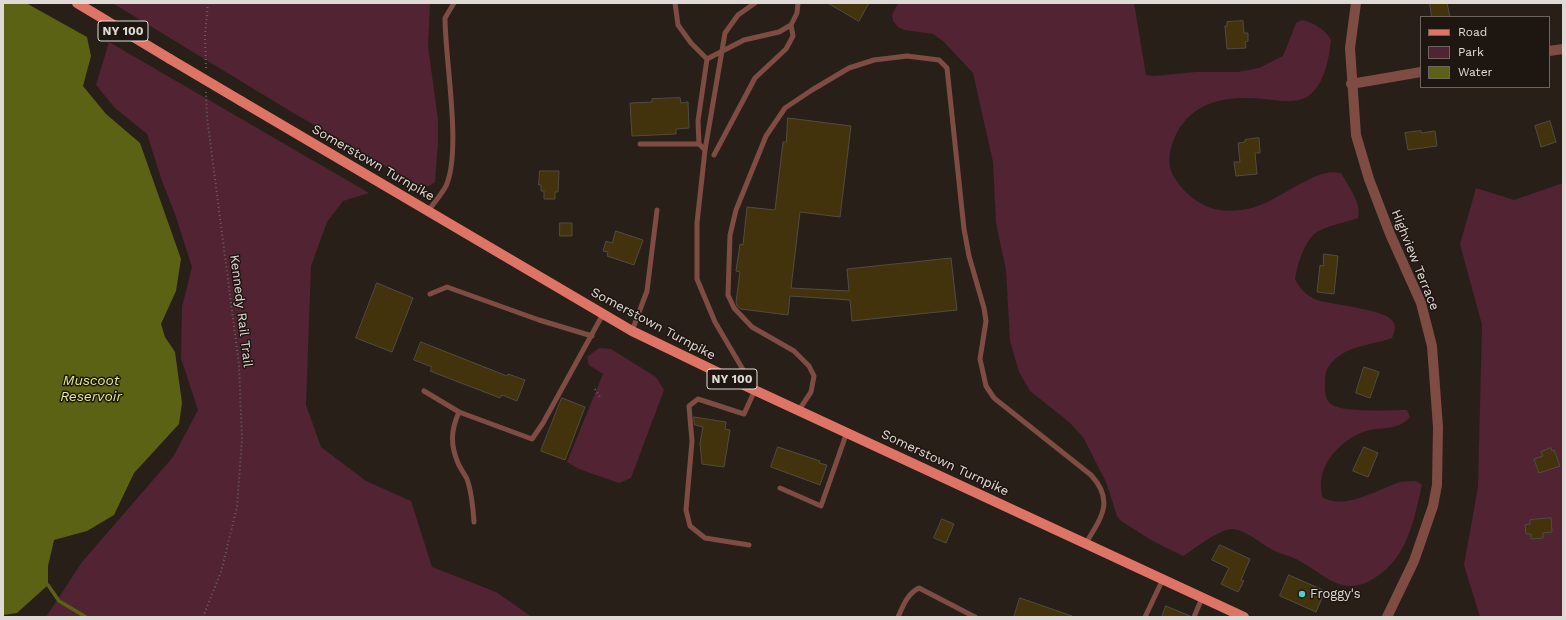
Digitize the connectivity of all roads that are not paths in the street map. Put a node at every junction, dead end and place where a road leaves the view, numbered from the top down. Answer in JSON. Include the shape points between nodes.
{"nodes":[{"id":1,"x":77,"y":3,"type":"edge"},
{"id":2,"x":454,"y":3,"type":"edge"},
{"id":3,"x":675,"y":3,"type":"edge"},
{"id":4,"x":755,"y":3,"type":"edge"},
{"id":5,"x":798,"y":3,"type":"edge"},
{"id":6,"x":1356,"y":3,"type":"edge"},
{"id":7,"x":791,"y":25,"type":"junction"},
{"id":8,"x":1563,"y":49,"type":"edge"},
{"id":9,"x":722,"y":51,"type":"junction"},
{"id":10,"x":1550,"y":51,"type":"edge"},
{"id":11,"x":707,"y":60,"type":"junction"},
{"id":12,"x":1420,"y":72,"type":"edge"},
{"id":13,"x":1351,"y":84,"type":"junction"},
{"id":14,"x":640,"y":144,"type":"dead end"},
{"id":15,"x":699,"y":144,"type":"junction"},
{"id":16,"x":705,"y":150,"type":"junction"},
{"id":17,"x":714,"y":155,"type":"dead end"},
{"id":18,"x":657,"y":210,"type":"dead end"},
{"id":19,"x":428,"y":211,"type":"junction"},
{"id":20,"x":430,"y":294,"type":"dead end"},
{"id":21,"x":603,"y":314,"type":"junction"},
{"id":22,"x":632,"y":331,"type":"junction"},
{"id":23,"x":592,"y":336,"type":"junction"},
{"id":24,"x":755,"y":390,"type":"junction"},
{"id":25,"x":424,"y":391,"type":"dead end"},
{"id":26,"x":798,"y":410,"type":"junction"},
{"id":27,"x":459,"y":412,"type":"junction"},
{"id":28,"x":847,"y":432,"type":"junction"},
{"id":29,"x":780,"y":488,"type":"dead end"},
{"id":30,"x":474,"y":522,"type":"dead end"},
{"id":31,"x":1086,"y":543,"type":"junction"},
{"id":32,"x":749,"y":544,"type":"dead end"},
{"id":33,"x":1163,"y":579,"type":"junction"},
{"id":34,"x":1202,"y":598,"type":"junction"},
{"id":35,"x":898,"y":617,"type":"edge"},
{"id":36,"x":975,"y":617,"type":"edge"},
{"id":37,"x":1146,"y":617,"type":"edge"},
{"id":38,"x":1194,"y":617,"type":"edge"},
{"id":39,"x":1244,"y":617,"type":"edge"},
{"id":40,"x":1388,"y":617,"type":"edge"}],
"edges":[{"from":1,"to":19,"type":"main road","name":"Somerstown Turnpike","number":"NY 100","bridge":true},
{"from":2,"to":19,"type":"lane","via":[[445,18],[452,166],[446,186]]},
{"from":3,"to":11,"type":"lane","via":[[678,25],[691,44]]},
{"from":4,"to":9,"type":"lane","via":[[738,15],[725,33]]},
{"from":5,"to":7,"type":"lane","via":[[798,13]]},
{"from":6,"to":13,"type":"street","name":"Highview Terrace","via":[[1350,48]]},
{"from":7,"to":9,"type":"lane","via":[[779,32],[744,40]]},
{"from":7,"to":17,"type":"lane","via":[[793,36],[786,49],[755,78]]},
{"from":8,"to":10,"type":"street"},
{"from":9,"to":11,"type":"lane"},
{"from":9,"to":16,"type":"lane"},
{"from":11,"to":15,"type":"lane","via":[[698,121]]},
{"from":12,"to":13,"type":"street"},
{"from":13,"to":40,"type":"street","name":"Highview Terrace","via":[[1356,135],[1360,149],[1390,234],[1421,303],[1432,346],[1438,427],[1434,506],[1414,561]]},
{"from":14,"to":15,"type":"lane"},
{"from":15,"to":16,"type":"lane"},
{"from":16,"to":24,"type":"lane","via":[[697,223],[697,279],[714,322]]},
{"from":18,"to":22,"type":"lane","via":[[647,291]]},
{"from":19,"to":21,"type":"main road","name":"Somerstown Turnpike","number":"NY 100"},
{"from":20,"to":23,"type":"lane","via":[[447,287]]},
{"from":21,"to":22,"type":"main road","name":"Somerstown Turnpike","number":"NY 100"},
{"from":21,"to":23,"type":"lane"},
{"from":22,"to":24,"type":"main road","name":"Somerstown Turnpike","number":"NY 100"},
{"from":23,"to":27,"type":"lane","via":[[532,439]]},
{"from":24,"to":26,"type":"main road","name":"Somerstown Turnpike","number":"NY 100"},
{"from":24,"to":32,"type":"lane","via":[[744,414],[698,399],[689,406],[692,441],[686,510],[690,526],[705,538]]},
{"from":25,"to":27,"type":"lane"},
{"from":26,"to":28,"type":"main road","name":"Somerstown Turnpike","number":"NY 100"},
{"from":26,"to":31,"type":"lane","via":[[811,392],[814,376],[809,366],[794,351],[752,327],[734,308],[728,295],[730,235],[736,210],[766,136],[785,108],[849,68],[868,62],[907,56],[939,60],[947,68],[965,236],[986,321],[980,360],[982,374],[994,398],[1099,484],[1105,504],[1103,514]]},
{"from":27,"to":30,"type":"lane","via":[[452,426],[452,443],[472,498]]},
{"from":28,"to":29,"type":"lane","via":[[821,506]]},
{"from":28,"to":31,"type":"main road","name":"Somerstown Turnpike","number":"NY 100"},
{"from":31,"to":33,"type":"main road","name":"Somerstown Turnpike","number":"NY 100"},
{"from":33,"to":34,"type":"main road","name":"Somerstown Turnpike","number":"NY 100"},
{"from":33,"to":37,"type":"lane"},
{"from":34,"to":38,"type":"lane"},
{"from":34,"to":39,"type":"main road","name":"Somerstown Turnpike","number":"NY 100"},
{"from":35,"to":36,"type":"lane","via":[[912,592],[919,588]]}]}
